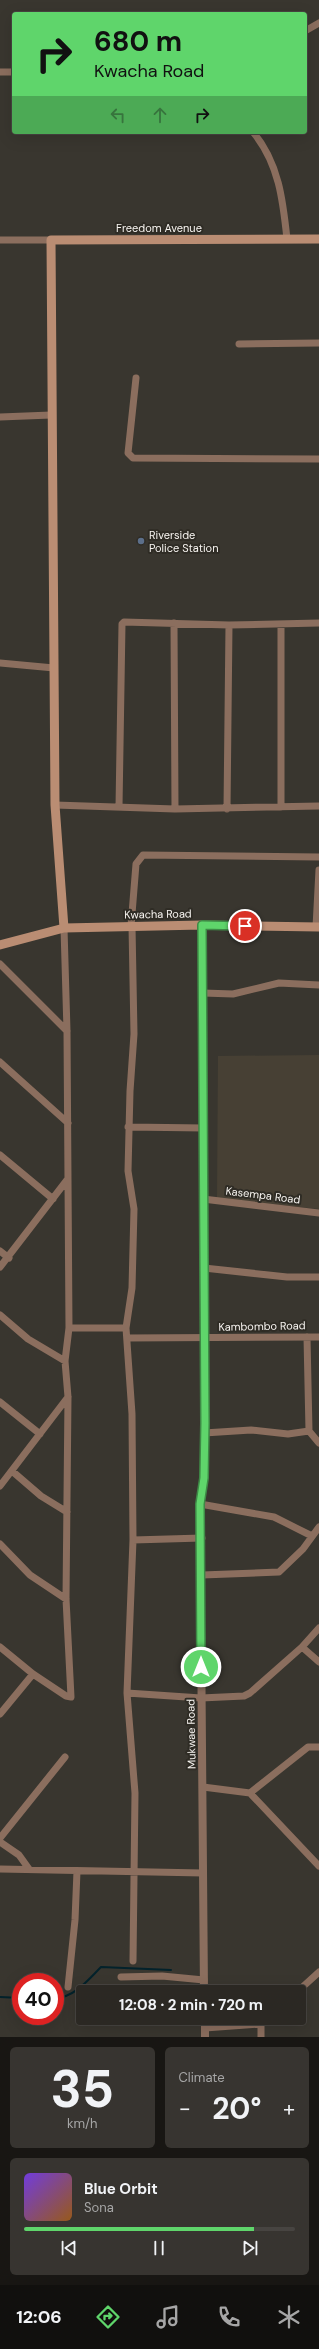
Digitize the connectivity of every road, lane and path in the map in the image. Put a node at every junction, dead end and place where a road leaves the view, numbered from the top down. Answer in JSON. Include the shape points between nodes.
{"nodes":[{"id":1,"x":319,"y":23,"type":"edge"},
{"id":2,"x":307,"y":30,"type":"edge"},
{"id":3,"x":0,"y":72,"type":"edge"},
{"id":4,"x":12,"y":72,"type":"edge"},
{"id":5,"x":254,"y":134,"type":"edge"},
{"id":6,"x":319,"y":239,"type":"edge"},
{"id":7,"x":0,"y":240,"type":"edge"},
{"id":8,"x":51,"y":240,"type":"junction"},
{"id":9,"x":287,"y":240,"type":"junction"},
{"id":10,"x":319,"y":343,"type":"edge"},
{"id":11,"x":239,"y":344,"type":"dead end"},
{"id":12,"x":136,"y":378,"type":"dead end"},
{"id":13,"x":51,"y":415,"type":"junction"},
{"id":14,"x":0,"y":417,"type":"edge"},
{"id":15,"x":319,"y":458,"type":"edge"},
{"id":16,"x":174,"y":623,"type":"junction"},
{"id":17,"x":281,"y":624,"type":"junction"},
{"id":18,"x":319,"y":624,"type":"edge"},
{"id":19,"x":229,"y":625,"type":"junction"},
{"id":20,"x":0,"y":663,"type":"edge"},
{"id":21,"x":54,"y":668,"type":"junction"},
{"id":22,"x":55,"y":805,"type":"junction"},
{"id":23,"x":319,"y":806,"type":"edge"},
{"id":24,"x":119,"y":807,"type":"junction"},
{"id":25,"x":281,"y":807,"type":"junction"},
{"id":26,"x":175,"y":809,"type":"junction"},
{"id":27,"x":227,"y":809,"type":"junction"},
{"id":28,"x":319,"y":857,"type":"edge"},
{"id":29,"x":319,"y":870,"type":"edge"},
{"id":30,"x":202,"y":925,"type":"junction"},
{"id":31,"x":132,"y":926,"type":"junction"},
{"id":32,"x":318,"y":927,"type":"edge"},
{"id":33,"x":64,"y":928,"type":"junction"},
{"id":34,"x":0,"y":945,"type":"edge"},
{"id":35,"x":0,"y":964,"type":"edge"},
{"id":36,"x":319,"y":985,"type":"edge"},
{"id":37,"x":203,"y":992,"type":"junction"},
{"id":38,"x":67,"y":1030,"type":"junction"},
{"id":39,"x":0,"y":1062,"type":"edge"},
{"id":40,"x":68,"y":1123,"type":"junction"},
{"id":41,"x":128,"y":1127,"type":"junction"},
{"id":42,"x":204,"y":1128,"type":"junction"},
{"id":43,"x":0,"y":1154,"type":"edge"},
{"id":44,"x":67,"y":1180,"type":"junction"},
{"id":45,"x":53,"y":1199,"type":"junction"},
{"id":46,"x":204,"y":1199,"type":"junction"},
{"id":47,"x":319,"y":1212,"type":"edge"},
{"id":48,"x":0,"y":1250,"type":"edge"},
{"id":49,"x":9,"y":1258,"type":"junction"},
{"id":50,"x":0,"y":1267,"type":"edge"},
{"id":51,"x":204,"y":1268,"type":"junction"},
{"id":52,"x":319,"y":1277,"type":"edge"},
{"id":53,"x":0,"y":1314,"type":"edge"},
{"id":54,"x":69,"y":1328,"type":"junction"},
{"id":55,"x":126,"y":1328,"type":"junction"},
{"id":56,"x":307,"y":1337,"type":"junction"},
{"id":57,"x":319,"y":1337,"type":"edge"},
{"id":58,"x":127,"y":1338,"type":"junction"},
{"id":59,"x":205,"y":1338,"type":"junction"},
{"id":60,"x":65,"y":1361,"type":"junction"},
{"id":61,"x":68,"y":1397,"type":"junction"},
{"id":62,"x":0,"y":1402,"type":"edge"},
{"id":63,"x":309,"y":1431,"type":"junction"},
{"id":64,"x":204,"y":1433,"type":"junction"},
{"id":65,"x":40,"y":1434,"type":"junction"},
{"id":66,"x":319,"y":1443,"type":"edge"},
{"id":67,"x":12,"y":1471,"type":"junction"},
{"id":68,"x":0,"y":1486,"type":"edge"},
{"id":69,"x":200,"y":1504,"type":"junction"},
{"id":70,"x":66,"y":1512,"type":"junction"},
{"id":71,"x":319,"y":1527,"type":"edge"},
{"id":72,"x":312,"y":1536,"type":"junction"},
{"id":73,"x":202,"y":1538,"type":"junction"},
{"id":74,"x":133,"y":1540,"type":"junction"},
{"id":75,"x":0,"y":1544,"type":"edge"},
{"id":76,"x":202,"y":1575,"type":"junction"},
{"id":77,"x":66,"y":1599,"type":"junction"},
{"id":78,"x":319,"y":1628,"type":"edge"},
{"id":79,"x":0,"y":1647,"type":"edge"},
{"id":80,"x":302,"y":1647,"type":"junction"},
{"id":81,"x":319,"y":1662,"type":"edge"},
{"id":82,"x":33,"y":1674,"type":"junction"},
{"id":83,"x":128,"y":1693,"type":"junction"},
{"id":84,"x":201,"y":1698,"type":"junction"},
{"id":85,"x":0,"y":1714,"type":"edge"},
{"id":86,"x":319,"y":1747,"type":"edge"},
{"id":87,"x":64,"y":1757,"type":"dead end"},
{"id":88,"x":203,"y":1787,"type":"junction"},
{"id":89,"x":250,"y":1793,"type":"junction"},
{"id":90,"x":0,"y":1838,"type":"edge"},
{"id":91,"x":0,"y":1842,"type":"edge"},
{"id":92,"x":319,"y":1866,"type":"edge"},
{"id":93,"x":28,"y":1869,"type":"junction"},
{"id":94,"x":0,"y":1870,"type":"edge"},
{"id":95,"x":77,"y":1871,"type":"junction"},
{"id":96,"x":134,"y":1873,"type":"junction"},
{"id":97,"x":203,"y":1874,"type":"junction"},
{"id":98,"x":133,"y":1961,"type":"dead end"},
{"id":99,"x":319,"y":1972,"type":"edge"},
{"id":100,"x":121,"y":1977,"type":"dead end"},
{"id":101,"x":204,"y":1980,"type":"junction"},
{"id":102,"x":204,"y":1985,"type":"edge"},
{"id":103,"x":305,"y":1985,"type":"edge"},
{"id":104,"x":68,"y":1987,"type":"dead end"},
{"id":105,"x":247,"y":2025,"type":"edge"},
{"id":106,"x":261,"y":2025,"type":"edge"},
{"id":107,"x":205,"y":2028,"type":"joint"},
{"id":108,"x":205,"y":2037,"type":"edge"},
{"id":109,"x":261,"y":2037,"type":"edge"}],
"edges":[{"from":1,"to":2,"type":"street"},
{"from":3,"to":4,"type":"street"},
{"from":5,"to":9,"type":"street","via":[[277,175]]},
{"from":6,"to":9,"type":"main road","name":"Freedom Avenue"},
{"from":7,"to":8,"type":"street","name":"Freedom Avenue"},
{"from":8,"to":9,"type":"main road","name":"Freedom Avenue"},
{"from":8,"to":13,"type":"main road"},
{"from":10,"to":11,"type":"street"},
{"from":12,"to":15,"type":"street","via":[[128,453],[133,458]]},
{"from":13,"to":14,"type":"street"},
{"from":13,"to":21,"type":"main road"},
{"from":16,"to":19,"type":"street"},
{"from":16,"to":24,"type":"street","via":[[127,621],[122,624]]},
{"from":16,"to":26,"type":"street"},
{"from":17,"to":18,"type":"street"},
{"from":17,"to":19,"type":"street"},
{"from":17,"to":25,"type":"street"},
{"from":19,"to":27,"type":"street"},
{"from":20,"to":21,"type":"street"},
{"from":21,"to":22,"type":"main road"},
{"from":22,"to":24,"type":"street"},
{"from":22,"to":33,"type":"main road"},
{"from":23,"to":25,"type":"street"},
{"from":24,"to":26,"type":"street"},
{"from":25,"to":27,"type":"street"},
{"from":26,"to":27,"type":"street"},
{"from":28,"to":31,"type":"street","via":[[143,855],[136,864]]},
{"from":29,"to":32,"type":"street"},
{"from":30,"to":31,"type":"main road","name":"Kwacha Road"},
{"from":30,"to":32,"type":"main road","name":"Kwacha Road"},
{"from":30,"to":37,"type":"street","name":"Mukwae Road"},
{"from":31,"to":33,"type":"main road","name":"Kwacha Road"},
{"from":31,"to":41,"type":"street","via":[[134,1034]]},
{"from":33,"to":34,"type":"main road","name":"Kwacha Road"},
{"from":33,"to":38,"type":"street"},
{"from":35,"to":38,"type":"street"},
{"from":36,"to":37,"type":"street","via":[[279,983],[232,994]]},
{"from":37,"to":42,"type":"street","name":"Mukwae Road"},
{"from":38,"to":40,"type":"street"},
{"from":39,"to":40,"type":"street"},
{"from":40,"to":44,"type":"street"},
{"from":41,"to":42,"type":"street"},
{"from":41,"to":55,"type":"street","via":[[128,1171],[134,1209],[132,1288]]},
{"from":42,"to":46,"type":"street","name":"Mukwae Road"},
{"from":43,"to":45,"type":"street"},
{"from":44,"to":45,"type":"street"},
{"from":44,"to":54,"type":"street"},
{"from":45,"to":49,"type":"street"},
{"from":46,"to":47,"type":"street","name":"Kasempa Road"},
{"from":46,"to":51,"type":"street","name":"Mukwae Road"},
{"from":48,"to":49,"type":"street"},
{"from":49,"to":50,"type":"street"},
{"from":51,"to":52,"type":"street","via":[[287,1277]]},
{"from":51,"to":59,"type":"street","name":"Mukwae Road"},
{"from":53,"to":60,"type":"street","via":[[28,1339]]},
{"from":54,"to":55,"type":"street"},
{"from":54,"to":60,"type":"street"},
{"from":55,"to":58,"type":"street"},
{"from":56,"to":57,"type":"street","name":"Kambombo Road"},
{"from":56,"to":59,"type":"street","name":"Kambombo Road"},
{"from":56,"to":63,"type":"street"},
{"from":58,"to":59,"type":"street","name":"Kambombo Road"},
{"from":58,"to":74,"type":"street","via":[[132,1414]]},
{"from":59,"to":64,"type":"street","name":"Mukwae Road"},
{"from":60,"to":61,"type":"street"},
{"from":61,"to":65,"type":"street"},
{"from":61,"to":70,"type":"street"},
{"from":62,"to":65,"type":"street"},
{"from":63,"to":64,"type":"street","via":[[288,1434],[251,1430]]},
{"from":63,"to":66,"type":"street"},
{"from":64,"to":69,"type":"street","name":"Mukwae Road","via":[[204,1478]]},
{"from":65,"to":67,"type":"street"},
{"from":67,"to":68,"type":"street"},
{"from":67,"to":70,"type":"street","via":[[41,1496]]},
{"from":69,"to":72,"type":"street","via":[[274,1517]]},
{"from":69,"to":73,"type":"street","name":"Mukwae Road"},
{"from":70,"to":77,"type":"street"},
{"from":71,"to":72,"type":"street"},
{"from":72,"to":76,"type":"street","via":[[283,1569],[275,1573]]},
{"from":73,"to":74,"type":"street"},
{"from":73,"to":76,"type":"street","name":"Mukwae Road"},
{"from":74,"to":83,"type":"street"},
{"from":75,"to":77,"type":"street","via":[[30,1575]]},
{"from":76,"to":84,"type":"street","name":"Mukwae Road"},
{"from":77,"to":82,"type":"street","via":[[72,1697],[66,1696]]},
{"from":78,"to":80,"type":"street"},
{"from":79,"to":82,"type":"street"},
{"from":80,"to":81,"type":"street"},
{"from":80,"to":84,"type":"street","via":[[250,1693],[244,1696]]},
{"from":82,"to":85,"type":"street"},
{"from":83,"to":84,"type":"street"},
{"from":83,"to":96,"type":"street","via":[[135,1792]]},
{"from":84,"to":88,"type":"street","name":"Mukwae Road"},
{"from":86,"to":89,"type":"street","via":[[308,1747]]},
{"from":87,"to":90,"type":"street"},
{"from":88,"to":89,"type":"street"},
{"from":88,"to":97,"type":"street","name":"Mukwae Road"},
{"from":89,"to":92,"type":"street"},
{"from":91,"to":93,"type":"street","via":[[19,1855]]},
{"from":93,"to":94,"type":"street"},
{"from":93,"to":95,"type":"street"},
{"from":95,"to":96,"type":"street"},
{"from":95,"to":104,"type":"street"},
{"from":96,"to":97,"type":"street"},
{"from":96,"to":98,"type":"street"},
{"from":97,"to":101,"type":"street","name":"Mukwae Road"},
{"from":99,"to":103,"type":"street"},
{"from":100,"to":101,"type":"street","via":[[162,1976]]},
{"from":101,"to":102,"type":"street","name":"Mukwae Road"},
{"from":105,"to":107,"type":"street"},
{"from":106,"to":109,"type":"street"},
{"from":107,"to":108,"type":"street"}]}
